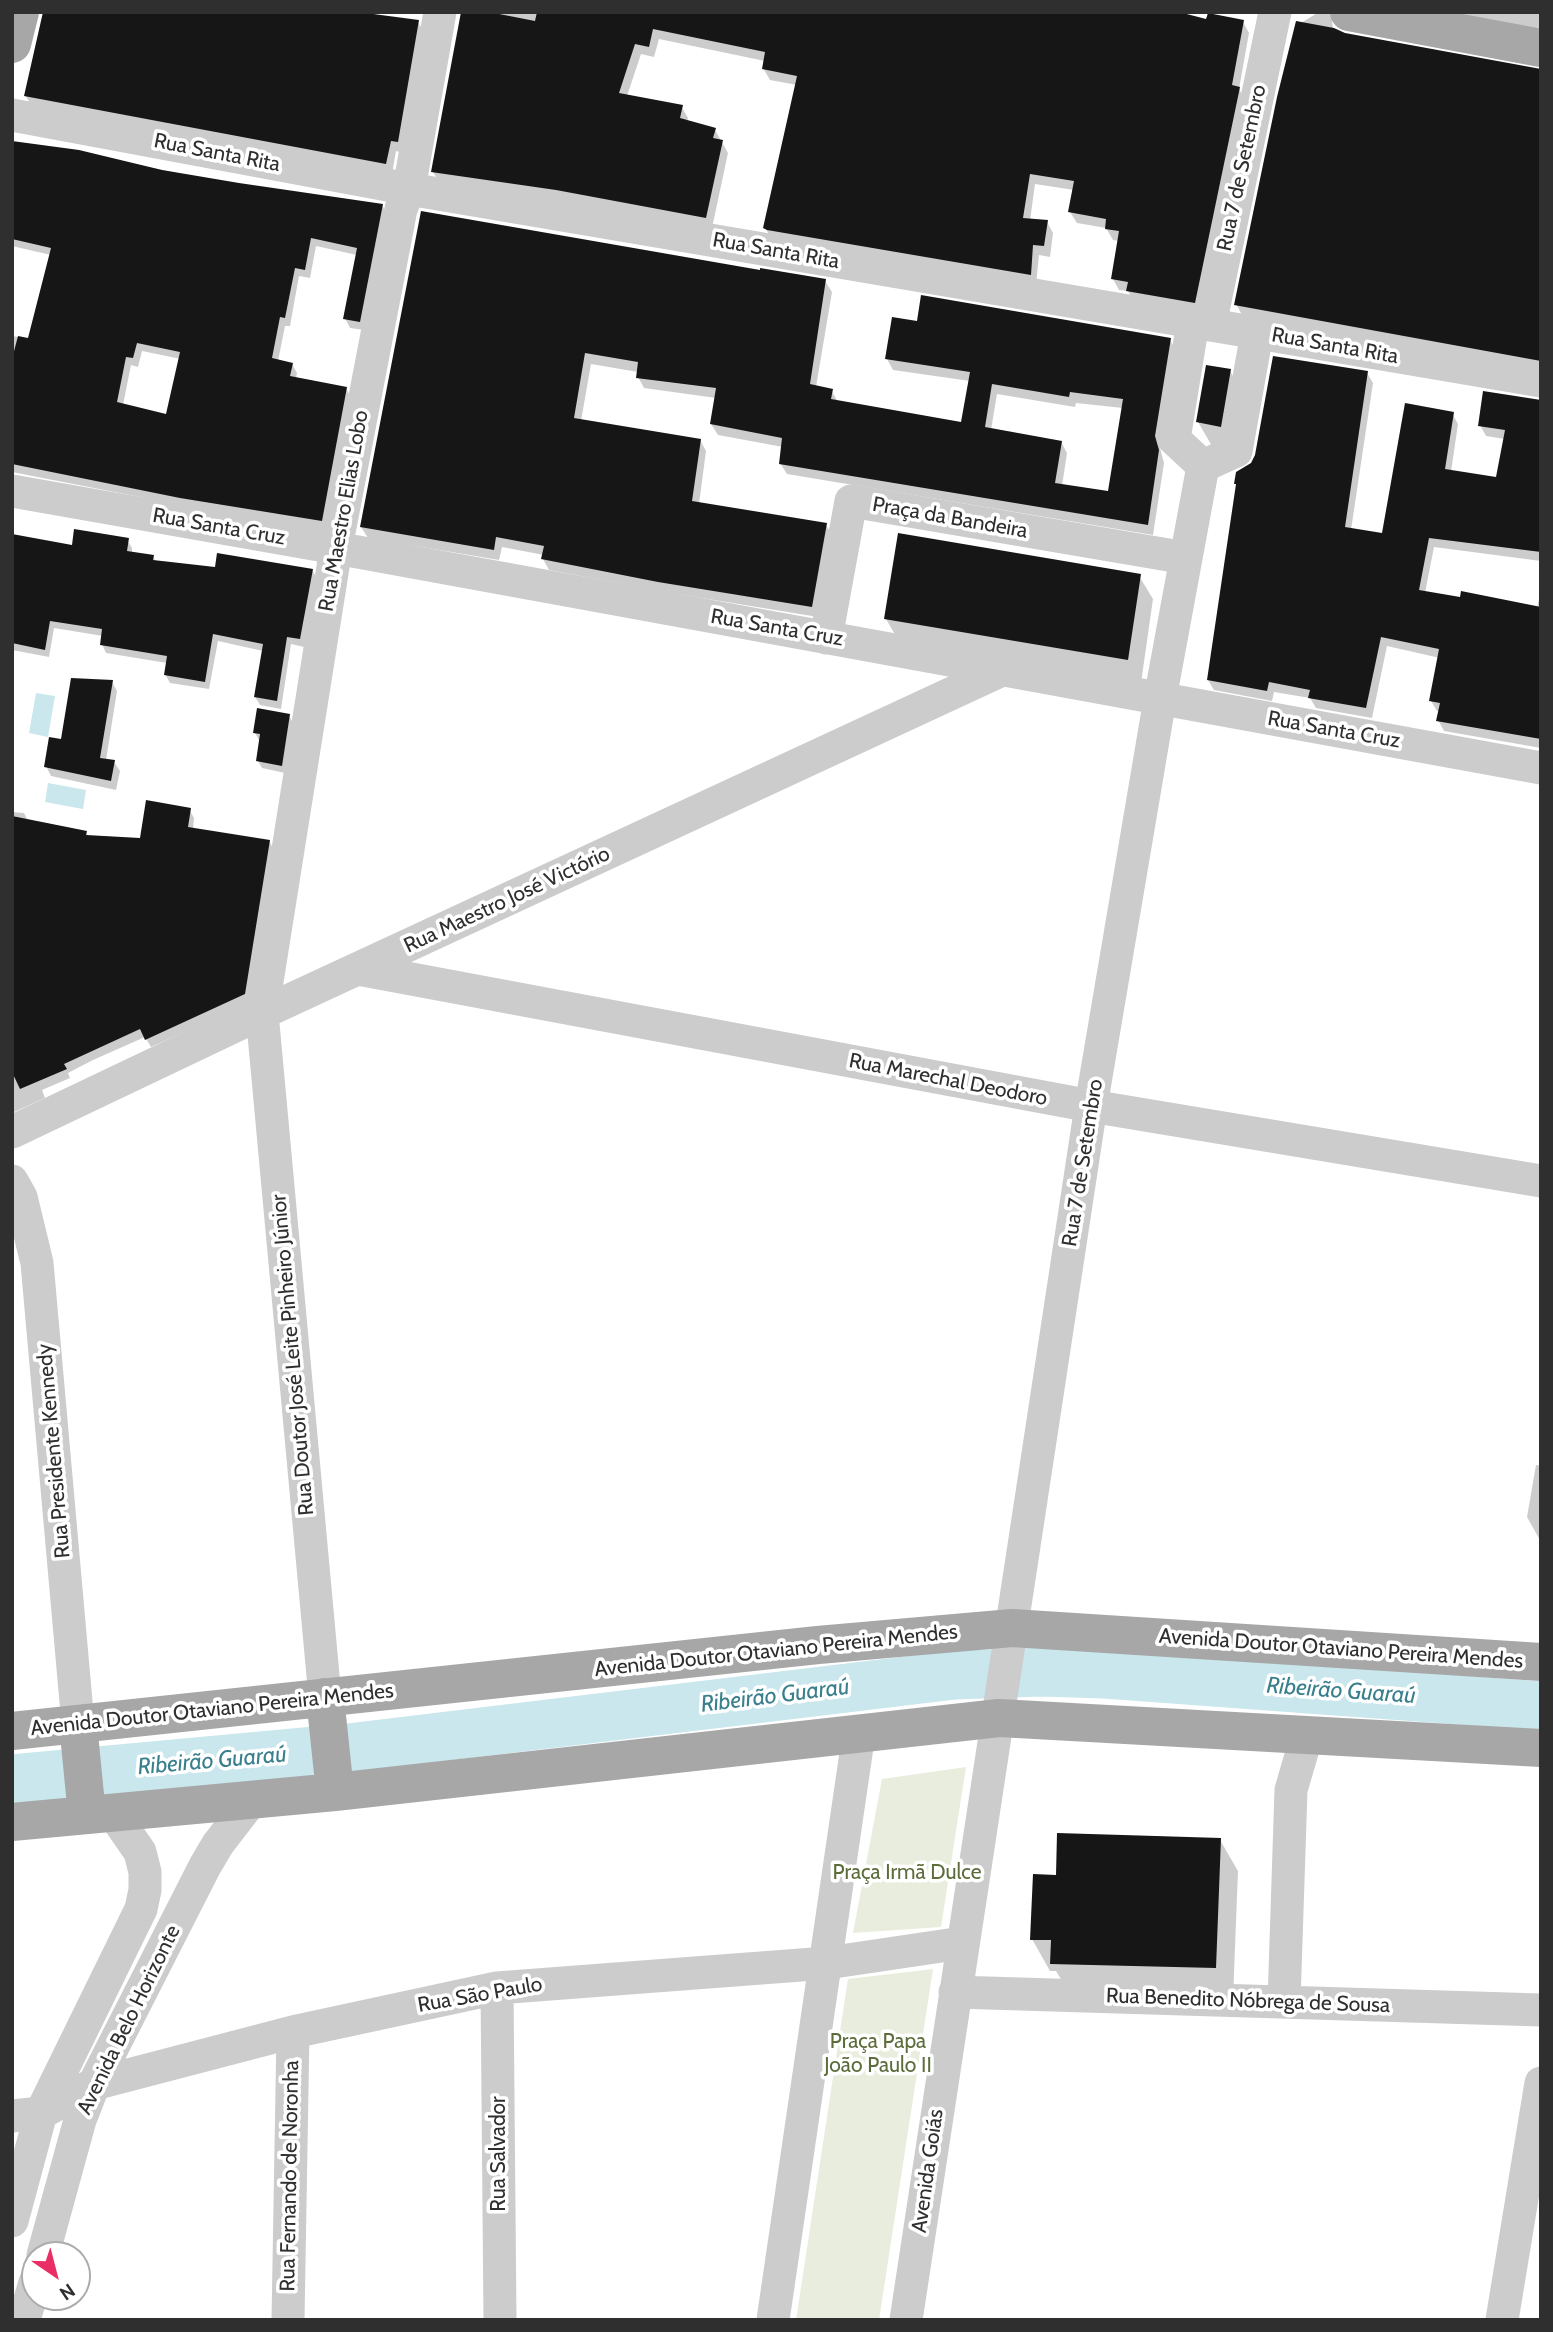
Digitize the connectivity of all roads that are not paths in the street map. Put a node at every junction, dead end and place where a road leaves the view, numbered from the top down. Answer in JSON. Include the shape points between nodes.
{"nodes":[{"id":1,"x":20,"y":12,"type":"edge"},
{"id":2,"x":440,"y":12,"type":"edge"},
{"id":3,"x":1275,"y":12,"type":"edge"},
{"id":4,"x":1349,"y":12,"type":"edge"},
{"id":5,"x":12,"y":44,"type":"edge"},
{"id":6,"x":1541,"y":48,"type":"edge"},
{"id":7,"x":12,"y":115,"type":"edge"},
{"id":8,"x":409,"y":189,"type":"junction"},
{"id":9,"x":1201,"y":323,"type":"junction"},
{"id":10,"x":1257,"y":333,"type":"junction"},
{"id":11,"x":1541,"y":381,"type":"edge"},
{"id":12,"x":1203,"y":466,"type":"junction"},
{"id":13,"x":12,"y":491,"type":"edge"},
{"id":14,"x":336,"y":548,"type":"junction"},
{"id":15,"x":1186,"y":558,"type":"junction"},
{"id":16,"x":826,"y":638,"type":"junction"},
{"id":17,"x":1002,"y":670,"type":"junction"},
{"id":18,"x":1160,"y":699,"type":"junction"},
{"id":19,"x":1541,"y":768,"type":"edge"},
{"id":20,"x":358,"y":969,"type":"junction"},
{"id":21,"x":262,"y":1013,"type":"junction"},
{"id":22,"x":1091,"y":1106,"type":"junction"},
{"id":23,"x":12,"y":1132,"type":"edge"},
{"id":24,"x":12,"y":1181,"type":"edge"},
{"id":25,"x":1541,"y":1181,"type":"edge"},
{"id":26,"x":1011,"y":1638,"type":"junction"},
{"id":27,"x":1541,"y":1662,"type":"edge"},
{"id":28,"x":1001,"y":1705,"type":"junction"},
{"id":29,"x":326,"y":1710,"type":"junction"},
{"id":30,"x":12,"y":1731,"type":"edge"},
{"id":31,"x":859,"y":1733,"type":"junction"},
{"id":32,"x":1307,"y":1735,"type":"junction"},
{"id":33,"x":1541,"y":1748,"type":"edge"},
{"id":34,"x":89,"y":1780,"type":"junction"},
{"id":35,"x":334,"y":1780,"type":"junction"},
{"id":36,"x":251,"y":1800,"type":"junction"},
{"id":37,"x":12,"y":1822,"type":"edge"},
{"id":38,"x":962,"y":1942,"type":"junction"},
{"id":39,"x":827,"y":1963,"type":"junction"},
{"id":40,"x":497,"y":1988,"type":"junction"},
{"id":41,"x":955,"y":1992,"type":"junction"},
{"id":42,"x":1284,"y":2002,"type":"junction"},
{"id":43,"x":1541,"y":2010,"type":"edge"},
{"id":44,"x":293,"y":2032,"type":"junction"},
{"id":45,"x":1541,"y":2083,"type":"edge"},
{"id":46,"x":94,"y":2084,"type":"junction"},
{"id":47,"x":27,"y":2114,"type":"edge"},
{"id":48,"x":1534,"y":2164,"type":"edge"},
{"id":49,"x":12,"y":2221,"type":"edge"},
{"id":50,"x":47,"y":2241,"type":"edge"},
{"id":51,"x":288,"y":2320,"type":"edge"},
{"id":52,"x":500,"y":2320,"type":"edge"},
{"id":53,"x":773,"y":2320,"type":"edge"},
{"id":54,"x":906,"y":2320,"type":"edge"},
{"id":55,"x":1502,"y":2320,"type":"edge"}],
"edges":[{"from":1,"to":5,"type":"main road"},
{"from":2,"to":8,"type":"street","name":"Rua Maestro Elias Lobo"},
{"from":3,"to":9,"type":"street","name":"Rua 7 de Setembro"},
{"from":4,"to":6,"type":"main road"},
{"from":7,"to":8,"type":"street","name":"Rua Santa Rita"},
{"from":8,"to":9,"type":"street","name":"Rua Santa Rita"},
{"from":8,"to":14,"type":"street","name":"Rua Maestro Elias Lobo","via":[[401,209]]},
{"from":9,"to":10,"type":"street","name":"Rua Santa Rita"},
{"from":9,"to":12,"type":"street","name":"Rua 7 de Setembro","via":[[1174,439]]},
{"from":10,"to":11,"type":"street","name":"Rua Santa Rita"},
{"from":10,"to":12,"type":"street","via":[[1236,451]]},
{"from":12,"to":15,"type":"street"},
{"from":13,"to":14,"type":"street","name":"Rua Santa Cruz"},
{"from":14,"to":16,"type":"street","name":"Rua Santa Cruz"},
{"from":14,"to":21,"type":"street","name":"Rua Maestro Elias Lobo"},
{"from":15,"to":16,"type":"street","name":"Praça da Bandeira","via":[[851,501]]},
{"from":15,"to":18,"type":"street"},
{"from":16,"to":17,"type":"street","name":"Rua Santa Cruz"},
{"from":17,"to":18,"type":"street","name":"Rua Santa Cruz"},
{"from":17,"to":20,"type":"street","name":"Rua Maestro José Victório"},
{"from":18,"to":19,"type":"street","name":"Rua Santa Cruz"},
{"from":18,"to":22,"type":"street","name":"Rua 7 de Setembro"},
{"from":20,"to":21,"type":"street","name":"Rua Maestro José Victório"},
{"from":20,"to":22,"type":"street","name":"Rua Marechal Deodoro"},
{"from":21,"to":23,"type":"street","name":"Rua Maestro José Victório"},
{"from":21,"to":29,"type":"street","name":"Rua Doutor José Leite Pinheiro Júnior"},
{"from":22,"to":25,"type":"street","name":"Rua Marechal Deodoro"},
{"from":22,"to":26,"type":"street","name":"Rua 7 de Setembro"},
{"from":24,"to":34,"type":"street","name":"Rua Presidente Kennedy","via":[[37,1263]]},
{"from":26,"to":27,"type":"main road","name":"Avenida Doutor Otaviano Pereira Mendes"},
{"from":26,"to":28,"type":"street","name":"Avenida Goiás"},
{"from":26,"to":29,"type":"main road","name":"Avenida Doutor Otaviano Pereira Mendes","via":[[831,1643]]},
{"from":28,"to":31,"type":"main road","name":"Avenida Doutor Otaviano Pereira Mendes"},
{"from":28,"to":32,"type":"main road","name":"Avenida Doutor Otaviano Pereira Mendes"},
{"from":28,"to":38,"type":"street","name":"Avenida Goiás"},
{"from":29,"to":34,"type":"main road","name":"Avenida Doutor Otaviano Pereira Mendes"},
{"from":29,"to":35,"type":"main road"},
{"from":30,"to":34,"type":"main road","name":"Avenida Doutor Otaviano Pereira Mendes"},
{"from":31,"to":35,"type":"main road","name":"Avenida Doutor Otaviano Pereira Mendes"},
{"from":31,"to":39,"type":"street"},
{"from":32,"to":33,"type":"main road","name":"Avenida Doutor Otaviano Pereira Mendes"},
{"from":32,"to":42,"type":"street","via":[[1291,1790]]},
{"from":34,"to":36,"type":"main road","name":"Avenida Doutor Otaviano Pereira Mendes"},
{"from":34,"to":37,"type":"main road","name":"Avenida Doutor Otaviano Pereira Mendes"},
{"from":34,"to":47,"type":"street","name":"Avenida Belo Horizonte","via":[[139,1852],[145,1890],[141,1909]]},
{"from":35,"to":36,"type":"main road","name":"Avenida Doutor Otaviano Pereira Mendes"},
{"from":36,"to":46,"type":"street","name":"Avenida Belo Horizonte","via":[[205,1866]]},
{"from":38,"to":39,"type":"street","name":"Rua São Paulo"},
{"from":38,"to":41,"type":"street","name":"Avenida Goiás"},
{"from":39,"to":40,"type":"street","name":"Rua São Paulo"},
{"from":39,"to":53,"type":"street"},
{"from":40,"to":44,"type":"street","name":"Rua São Paulo"},
{"from":40,"to":52,"type":"street","name":"Rua Salvador"},
{"from":41,"to":42,"type":"street","name":"Rua Benedito Nóbrega de Sousa"},
{"from":41,"to":54,"type":"street","name":"Avenida Goiás"},
{"from":42,"to":43,"type":"street","name":"Rua Benedito Nóbrega de Sousa"},
{"from":44,"to":46,"type":"street","name":"Rua São Paulo"},
{"from":44,"to":51,"type":"street","name":"Rua Fernando de Noronha"},
{"from":45,"to":48,"type":"street"},
{"from":46,"to":47,"type":"street","name":"Rua São Paulo"},
{"from":46,"to":50,"type":"street","name":"Avenida Belo Horizonte"},
{"from":47,"to":49,"type":"street","name":"Avenida Belo Horizonte"},
{"from":48,"to":55,"type":"street"}]}
